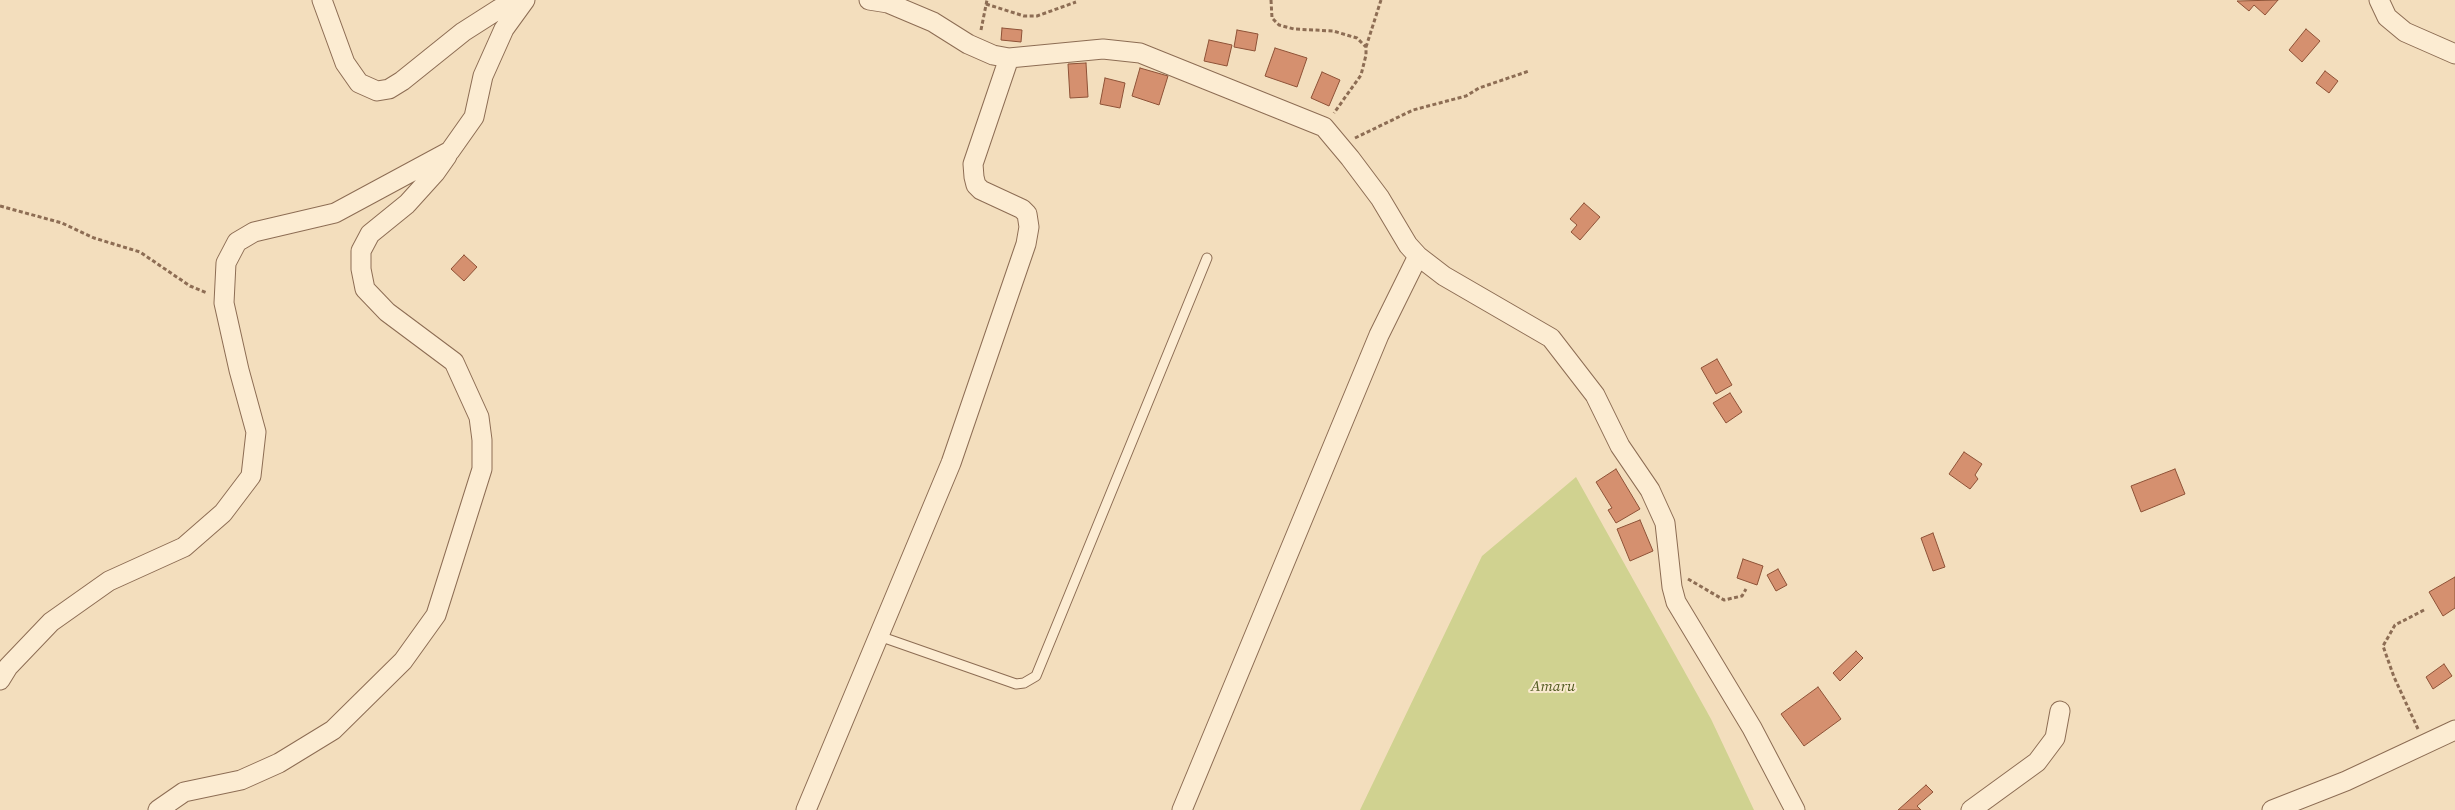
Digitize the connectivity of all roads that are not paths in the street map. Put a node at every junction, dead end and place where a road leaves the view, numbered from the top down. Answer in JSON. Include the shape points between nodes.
{"nodes":[{"id":1,"x":322,"y":0,"type":"edge"},
{"id":2,"x":518,"y":0,"type":"edge"},
{"id":3,"x":525,"y":0,"type":"edge"},
{"id":4,"x":868,"y":0,"type":"edge"},
{"id":5,"x":2379,"y":0,"type":"edge"},
{"id":6,"x":2455,"y":54,"type":"edge"},
{"id":7,"x":1009,"y":58,"type":"junction"},
{"id":8,"x":450,"y":151,"type":"junction"},
{"id":9,"x":1418,"y":256,"type":"junction"},
{"id":10,"x":1207,"y":258,"type":"dead end"},
{"id":11,"x":879,"y":636,"type":"junction"},
{"id":12,"x":0,"y":680,"type":"edge"},
{"id":13,"x":2060,"y":711,"type":"dead end"},
{"id":14,"x":2455,"y":730,"type":"edge"},
{"id":15,"x":158,"y":810,"type":"edge"},
{"id":16,"x":806,"y":810,"type":"edge"},
{"id":17,"x":1182,"y":810,"type":"edge"},
{"id":18,"x":1796,"y":810,"type":"edge"},
{"id":19,"x":1971,"y":810,"type":"edge"},
{"id":20,"x":2272,"y":810,"type":"edge"}],
"edges":[{"from":1,"to":2,"type":"street","via":[[345,63],[360,83],[377,91],[389,89],[402,81],[463,32]]},
{"from":3,"to":8,"type":"street","via":[[504,29],[483,76],[474,117]]},
{"from":4,"to":7,"type":"street","via":[[888,4],[933,22],[977,48]]},
{"from":5,"to":6,"type":"street","via":[[2387,17],[2405,32]]},
{"from":7,"to":9,"type":"street","via":[[1103,49],[1140,53],[1324,127],[1380,198]]},
{"from":7,"to":11,"type":"street","via":[[973,164],[974,177],[981,190],[1022,209],[1026,214],[1029,227],[1026,244],[951,463]]},
{"from":8,"to":12,"type":"street","via":[[335,213],[254,232],[237,242],[226,263],[224,303],[256,432],[251,476],[223,513],[184,547],[109,581],[51,622],[8,667]]},
{"from":8,"to":15,"type":"street","via":[[407,204],[370,234],[361,251],[365,289],[387,312],[454,362],[479,417],[482,469],[436,614],[402,661],[333,730],[279,763],[241,780],[184,792]]},
{"from":9,"to":17,"type":"street","via":[[1380,335]]},
{"from":9,"to":18,"type":"street","via":[[1444,276],[1551,338],[1595,395],[1620,446],[1650,490],[1665,523],[1676,602],[1752,728]]},
{"from":10,"to":11,"type":"lane","via":[[1036,676],[1016,684]]},
{"from":11,"to":16,"type":"street"},
{"from":13,"to":19,"type":"street","via":[[2056,738],[2037,762]]},
{"from":14,"to":20,"type":"street","via":[[2346,781]]}]}
